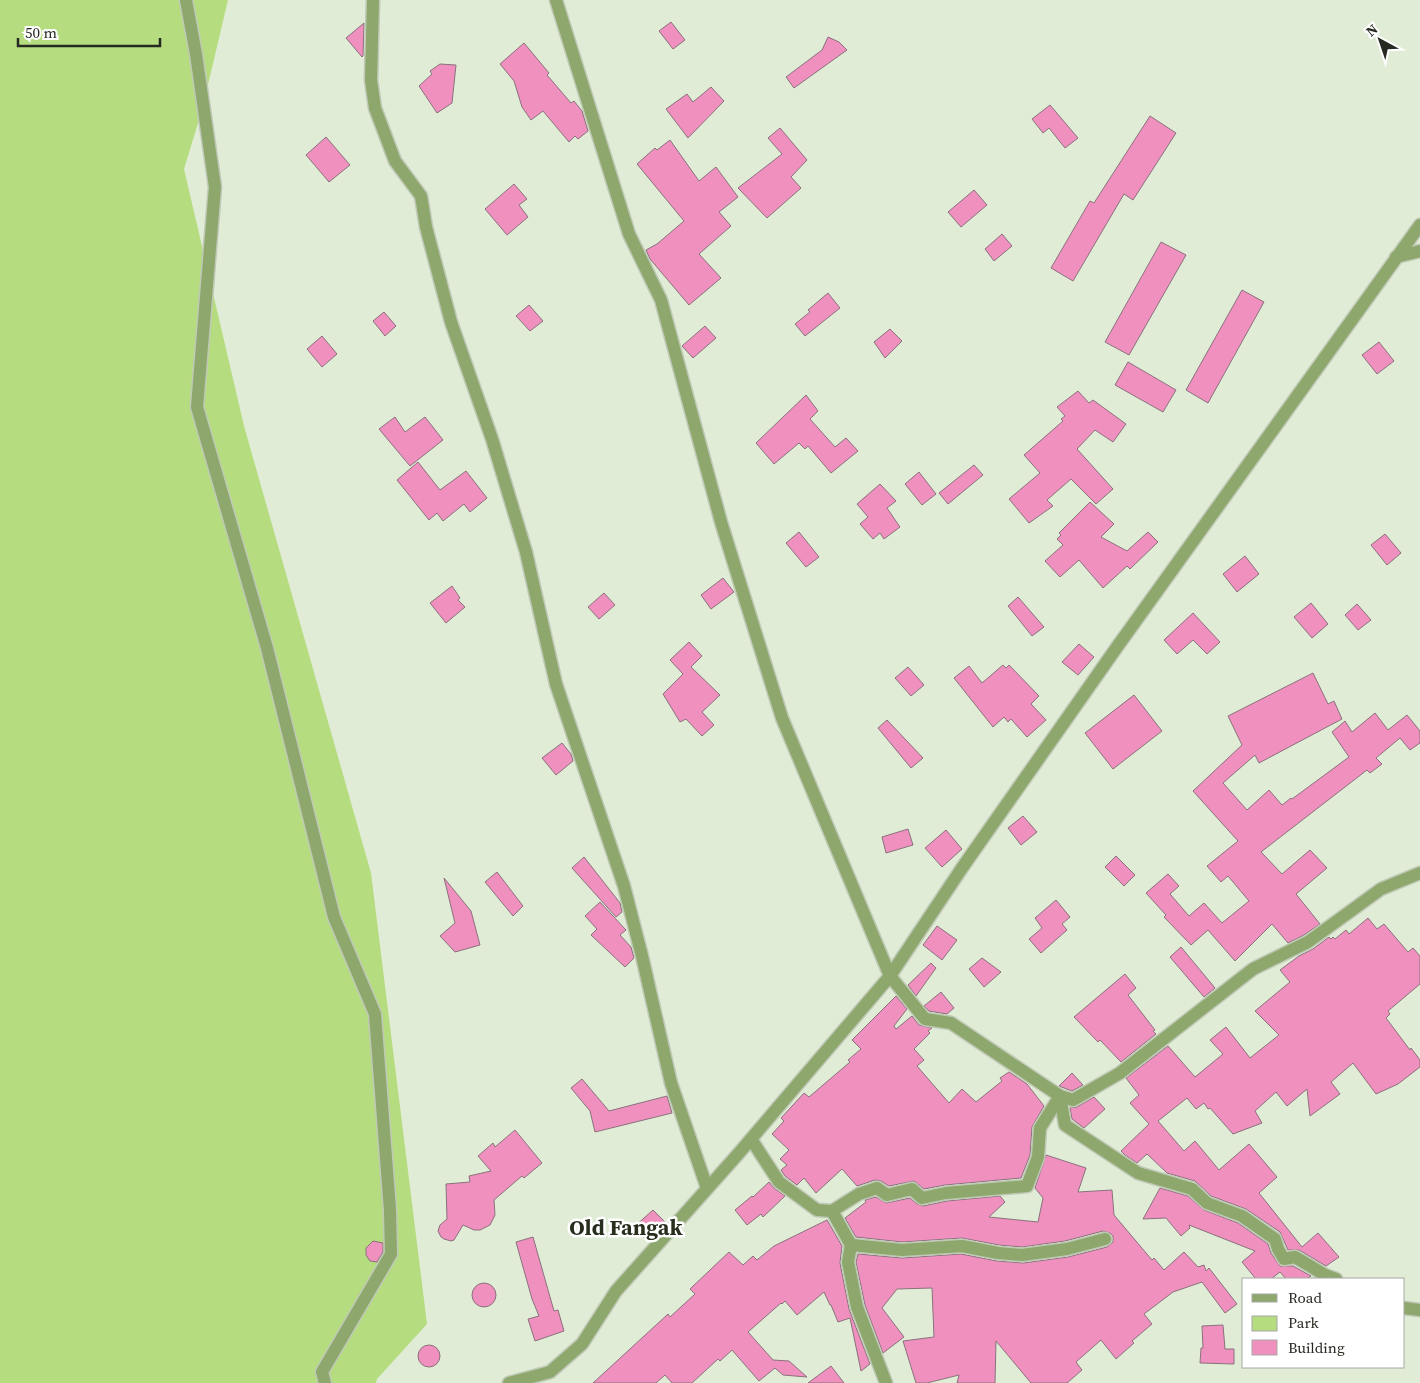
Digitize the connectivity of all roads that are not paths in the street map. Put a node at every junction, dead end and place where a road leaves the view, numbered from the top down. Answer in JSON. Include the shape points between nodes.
{"nodes":[{"id":1,"x":186,"y":0,"type":"edge"},
{"id":2,"x":373,"y":0,"type":"edge"},
{"id":3,"x":556,"y":0,"type":"edge"},
{"id":4,"x":1420,"y":225,"type":"edge"},
{"id":5,"x":1420,"y":251,"type":"edge"},
{"id":6,"x":1396,"y":257,"type":"junction"},
{"id":7,"x":1420,"y":873,"type":"edge"},
{"id":8,"x":890,"y":976,"type":"junction"},
{"id":9,"x":1060,"y":1096,"type":"junction"},
{"id":10,"x":751,"y":1139,"type":"junction"},
{"id":11,"x":707,"y":1188,"type":"junction"},
{"id":12,"x":832,"y":1210,"type":"junction"},
{"id":13,"x":1104,"y":1239,"type":"dead end"},
{"id":14,"x":851,"y":1245,"type":"junction"},
{"id":15,"x":1333,"y":1278,"type":"edge"},
{"id":16,"x":1405,"y":1308,"type":"edge"},
{"id":17,"x":1420,"y":1310,"type":"edge"},
{"id":18,"x":325,"y":1383,"type":"edge"},
{"id":19,"x":509,"y":1383,"type":"edge"},
{"id":20,"x":886,"y":1383,"type":"edge"}],
"edges":[{"from":1,"to":18,"type":"street","via":[[215,187],[197,408],[267,648],[334,917],[375,1014],[391,1254],[322,1372]]},
{"from":2,"to":11,"type":"street","via":[[375,108],[395,161],[421,196],[451,322],[492,439],[526,552],[556,684],[624,886],[671,1084]]},
{"from":3,"to":8,"type":"street","via":[[629,234],[661,300],[721,522],[782,718]]},
{"from":4,"to":6,"type":"street"},
{"from":5,"to":6,"type":"street"},
{"from":6,"to":8,"type":"street","via":[[1122,639]]},
{"from":7,"to":9,"type":"street","via":[[1381,889],[1308,942],[1253,969],[1120,1073],[1073,1100]]},
{"from":8,"to":9,"type":"street","via":[[925,1019],[951,1023]]},
{"from":8,"to":10,"type":"street"},
{"from":9,"to":12,"type":"street","via":[[1040,1128],[1038,1157],[1027,1186],[946,1192],[922,1198],[912,1189],[887,1194],[877,1188],[859,1194]]},
{"from":9,"to":15,"type":"street","via":[[1066,1125],[1105,1152],[1138,1173],[1192,1189],[1207,1203],[1242,1216],[1275,1239],[1284,1259],[1295,1257]]},
{"from":10,"to":11,"type":"street"},
{"from":10,"to":12,"type":"street","via":[[779,1182],[817,1210]]},
{"from":11,"to":19,"type":"street","via":[[616,1291],[582,1344],[550,1372]]},
{"from":12,"to":14,"type":"street"},
{"from":13,"to":14,"type":"street","via":[[1068,1249],[1022,1254],[962,1246],[902,1250]]},
{"from":14,"to":20,"type":"street","via":[[848,1262],[857,1307]]},
{"from":16,"to":17,"type":"street"}]}
